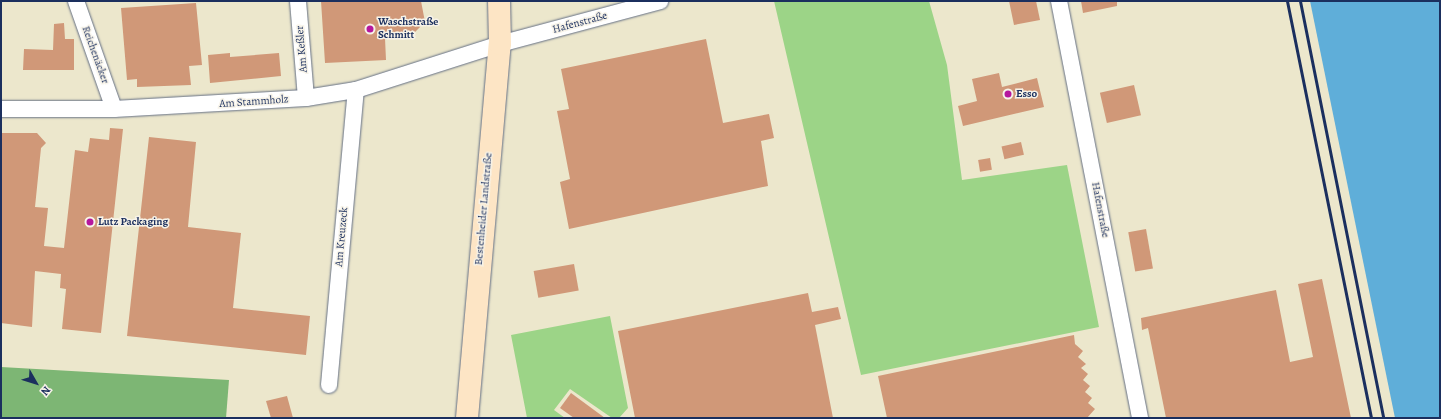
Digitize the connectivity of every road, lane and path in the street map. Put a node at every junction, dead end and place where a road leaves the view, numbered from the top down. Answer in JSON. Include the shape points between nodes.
{"nodes":[{"id":1,"x":76,"y":1,"type":"edge"},
{"id":2,"x":298,"y":1,"type":"edge"},
{"id":3,"x":499,"y":1,"type":"edge"},
{"id":4,"x":660,"y":1,"type":"edge"},
{"id":5,"x":1059,"y":1,"type":"edge"},
{"id":6,"x":500,"y":44,"type":"junction"},
{"id":7,"x":356,"y":90,"type":"junction"},
{"id":8,"x":306,"y":98,"type":"junction"},
{"id":9,"x":1,"y":109,"type":"edge"},
{"id":10,"x":114,"y":109,"type":"junction"},
{"id":11,"x":329,"y":385,"type":"dead end"},
{"id":12,"x":466,"y":418,"type":"edge"},
{"id":13,"x":1140,"y":418,"type":"edge"}],
"edges":[{"from":1,"to":10,"type":"street","name":"Reichenäcker"},
{"from":2,"to":8,"type":"street","name":"Am Keßler"},
{"from":3,"to":6,"type":"main road","name":"Bestenheider Landstraße"},
{"from":4,"to":6,"type":"street","name":"Hafenstraße"},
{"from":5,"to":13,"type":"street","name":"Hafenstraße"},
{"from":6,"to":7,"type":"street","name":"Am Stammholz"},
{"from":6,"to":12,"type":"main road","name":"Bestenheider Landstraße"},
{"from":7,"to":8,"type":"street","name":"Am Stammholz"},
{"from":7,"to":11,"type":"street","name":"Am Kreuzeck"},
{"from":8,"to":10,"type":"street","name":"Am Stammholz"},
{"from":9,"to":10,"type":"street","name":"Am Stammholz"}]}
